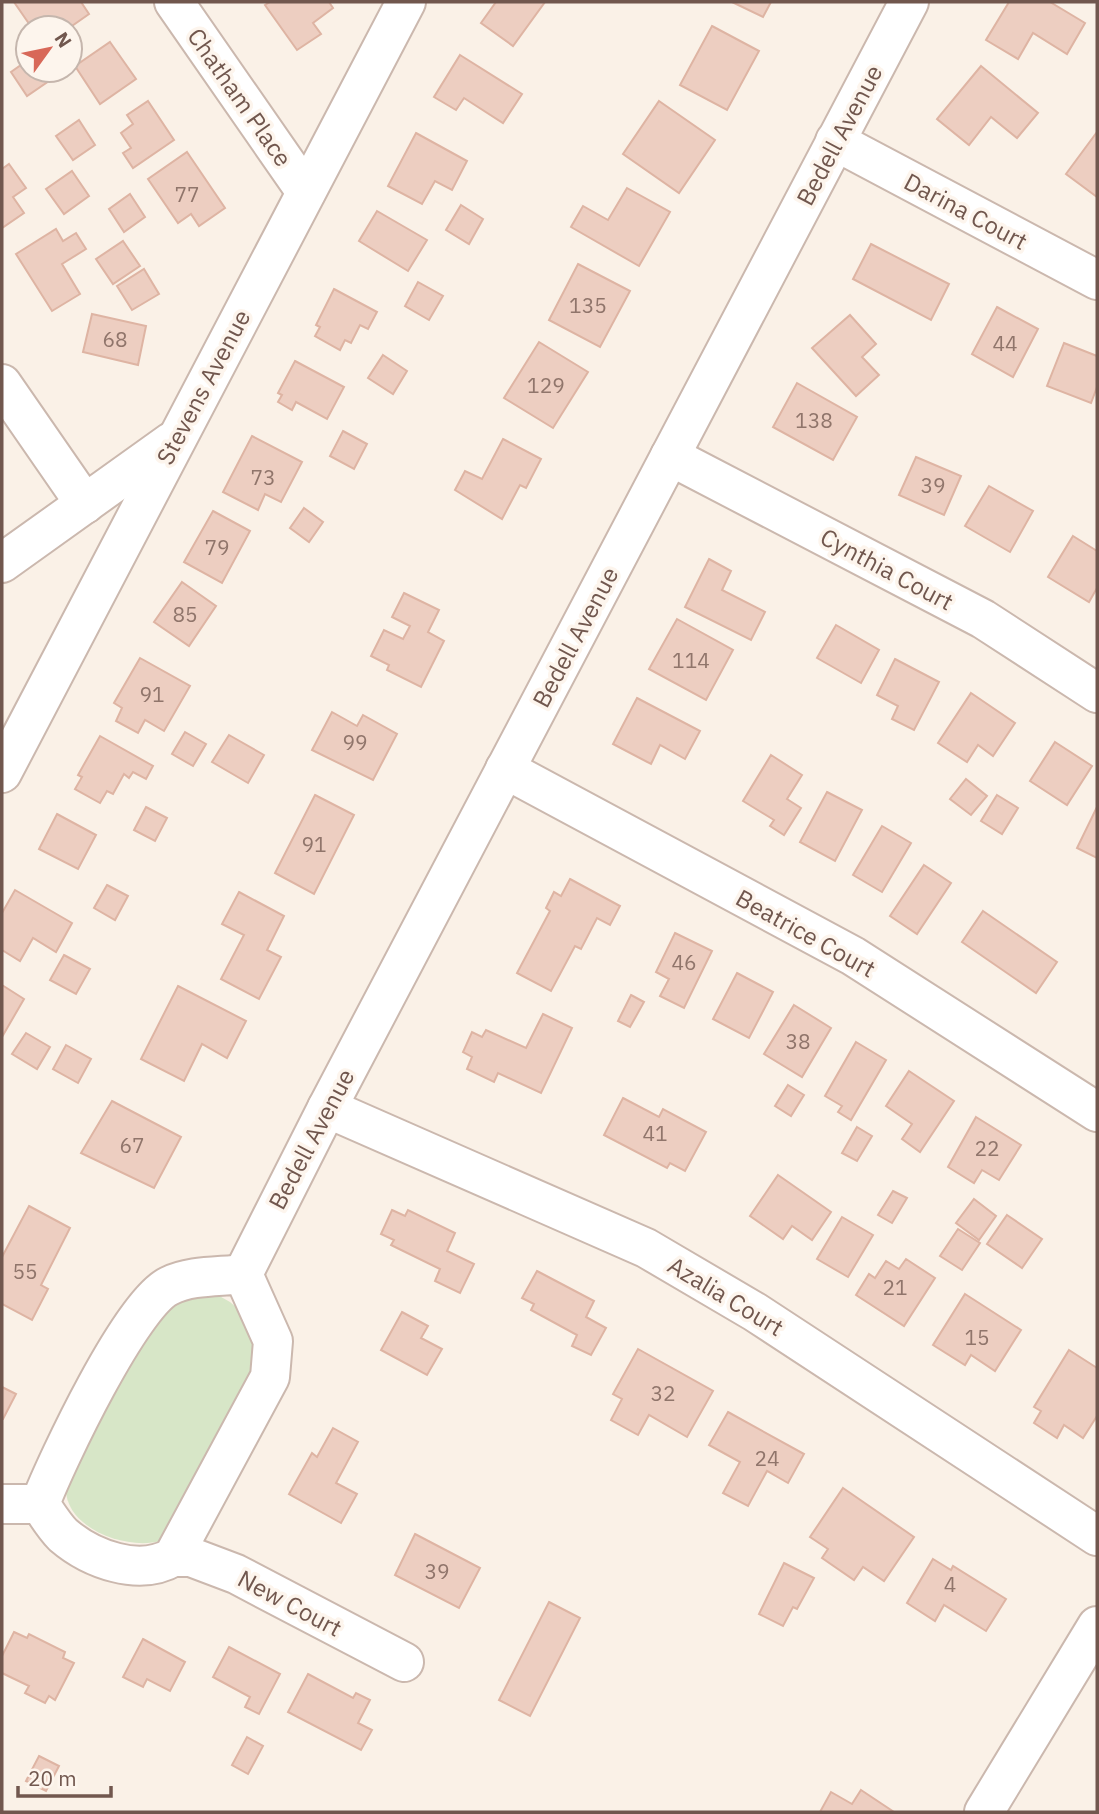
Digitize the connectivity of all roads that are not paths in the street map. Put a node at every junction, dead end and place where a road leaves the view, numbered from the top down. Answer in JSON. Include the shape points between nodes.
{"nodes":[{"id":1,"x":174,"y":2,"type":"edge"},
{"id":2,"x":406,"y":2,"type":"edge"},
{"id":3,"x":909,"y":2,"type":"edge"},
{"id":4,"x":835,"y":141,"type":"junction"},
{"id":5,"x":306,"y":192,"type":"junction"},
{"id":6,"x":1097,"y":281,"type":"edge"},
{"id":7,"x":2,"y":384,"type":"edge"},
{"id":8,"x":177,"y":438,"type":"junction"},
{"id":9,"x":670,"y":456,"type":"junction"},
{"id":10,"x":85,"y":505,"type":"junction"},
{"id":11,"x":2,"y":563,"type":"edge"},
{"id":12,"x":1097,"y":693,"type":"edge"},
{"id":13,"x":505,"y":769,"type":"junction"},
{"id":14,"x":2,"y":773,"type":"edge"},
{"id":15,"x":327,"y":1108,"type":"junction"},
{"id":16,"x":1097,"y":1112,"type":"edge"},
{"id":17,"x":243,"y":1274,"type":"junction"},
{"id":18,"x":2,"y":1504,"type":"edge"},
{"id":19,"x":40,"y":1504,"type":"junction"},
{"id":20,"x":1097,"y":1536,"type":"edge"},
{"id":21,"x":173,"y":1557,"type":"junction"},
{"id":22,"x":1097,"y":1626,"type":"edge"},
{"id":23,"x":404,"y":1662,"type":"dead end"},
{"id":24,"x":984,"y":1812,"type":"edge"}],
"edges":[{"from":1,"to":5,"type":"street","name":"Chatham Place"},
{"from":2,"to":5,"type":"street","name":"Stevens Avenue"},
{"from":3,"to":4,"type":"street","name":"Bedell Avenue"},
{"from":4,"to":6,"type":"street","name":"Darina Court"},
{"from":4,"to":9,"type":"street","name":"Bedell Avenue"},
{"from":5,"to":8,"type":"street","name":"Stevens Avenue"},
{"from":7,"to":10,"type":"street"},
{"from":8,"to":10,"type":"street"},
{"from":8,"to":14,"type":"street","name":"Stevens Avenue"},
{"from":9,"to":12,"type":"street","name":"Cynthia Court","via":[[983,620]]},
{"from":9,"to":13,"type":"street","name":"Bedell Avenue"},
{"from":10,"to":11,"type":"street"},
{"from":13,"to":15,"type":"street","name":"Bedell Avenue"},
{"from":13,"to":16,"type":"street","name":"Beatrice Court","via":[[853,956]]},
{"from":15,"to":17,"type":"street","name":"Bedell Avenue"},
{"from":15,"to":20,"type":"street","name":"Azalia Court","via":[[646,1248],[755,1312]]},
{"from":17,"to":19,"type":"street","via":[[169,1286],[136,1316],[55,1465]]},
{"from":17,"to":21,"type":"street","via":[[273,1341],[270,1377]]},
{"from":18,"to":19,"type":"street"},
{"from":19,"to":21,"type":"street","via":[[63,1535],[117,1563],[160,1565]]},
{"from":21,"to":23,"type":"street","name":"New Court","via":[[201,1560],[236,1574]]},
{"from":22,"to":24,"type":"street"}]}
